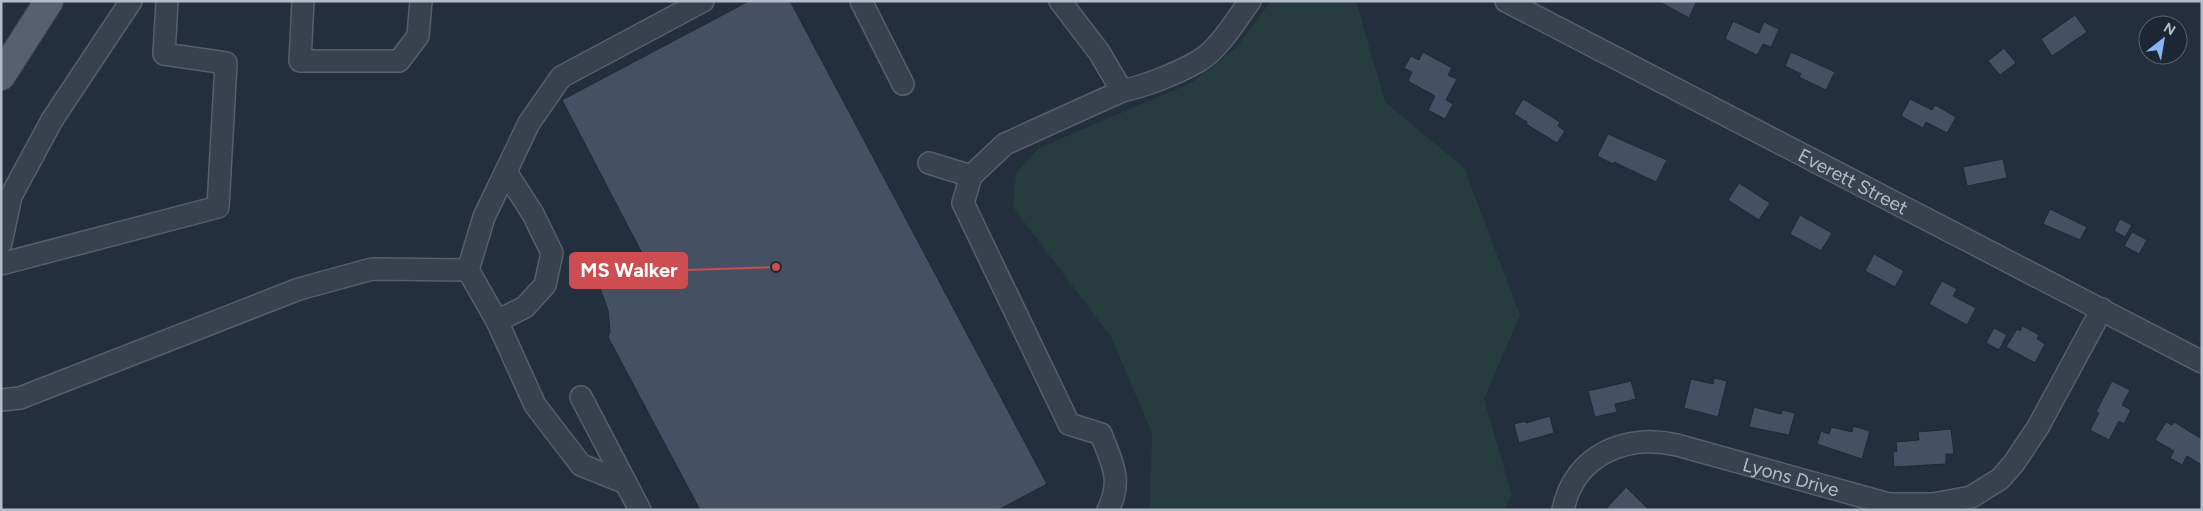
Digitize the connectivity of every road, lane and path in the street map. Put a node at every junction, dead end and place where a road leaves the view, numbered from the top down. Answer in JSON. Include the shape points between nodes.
{"nodes":[{"id":1,"x":49,"y":1,"type":"edge"},
{"id":2,"x":131,"y":1,"type":"edge"},
{"id":3,"x":167,"y":1,"type":"edge"},
{"id":4,"x":303,"y":1,"type":"edge"},
{"id":5,"x":421,"y":1,"type":"edge"},
{"id":6,"x":703,"y":1,"type":"edge"},
{"id":7,"x":861,"y":1,"type":"edge"},
{"id":8,"x":1060,"y":1,"type":"edge"},
{"id":9,"x":1250,"y":1,"type":"edge"},
{"id":10,"x":1506,"y":1,"type":"edge"},
{"id":11,"x":1,"y":76,"type":"edge"},
{"id":12,"x":903,"y":84,"type":"dead end"},
{"id":13,"x":1122,"y":91,"type":"junction"},
{"id":14,"x":929,"y":163,"type":"dead end"},
{"id":15,"x":506,"y":172,"type":"junction"},
{"id":16,"x":971,"y":176,"type":"junction"},
{"id":17,"x":1,"y":243,"type":"edge"},
{"id":18,"x":1,"y":264,"type":"edge"},
{"id":19,"x":468,"y":270,"type":"junction"},
{"id":20,"x":2102,"y":309,"type":"junction"},
{"id":21,"x":497,"y":321,"type":"junction"},
{"id":22,"x":2202,"y":362,"type":"edge"},
{"id":23,"x":580,"y":397,"type":"dead end"},
{"id":24,"x":1,"y":400,"type":"edge"},
{"id":25,"x":626,"y":483,"type":"junction"},
{"id":26,"x":640,"y":510,"type":"edge"},
{"id":27,"x":1108,"y":510,"type":"edge"},
{"id":28,"x":1563,"y":510,"type":"edge"}],
"edges":[{"from":1,"to":11,"type":"main road"},
{"from":2,"to":17,"type":"street","via":[[48,127],[11,196]]},
{"from":3,"to":18,"type":"street","via":[[164,54],[226,63],[218,207]]},
{"from":4,"to":5,"type":"street","via":[[300,60],[399,61],[418,36]]},
{"from":6,"to":15,"type":"street","via":[[561,77],[529,123]]},
{"from":7,"to":12,"type":"street"},
{"from":8,"to":13,"type":"street","via":[[1099,52]]},
{"from":9,"to":13,"type":"street","via":[[1221,40],[1198,62]]},
{"from":10,"to":20,"type":"street","name":"Everett Street"},
{"from":13,"to":16,"type":"street","via":[[1005,144]]},
{"from":14,"to":16,"type":"street"},
{"from":15,"to":19,"type":"street","via":[[484,217]]},
{"from":15,"to":21,"type":"street","via":[[533,214],[552,253],[545,286],[525,306]]},
{"from":16,"to":27,"type":"street","via":[[963,203],[1069,424],[1101,434],[1116,472],[1113,500]]},
{"from":19,"to":21,"type":"street"},
{"from":19,"to":24,"type":"street","via":[[372,269],[334,278],[29,395]]},
{"from":20,"to":22,"type":"street","name":"Everett Street"},
{"from":20,"to":28,"type":"street","name":"Lyons Drive","via":[[2014,463],[2000,478],[1971,497],[1933,504],[1889,504],[1677,444],[1655,441],[1627,443],[1594,459],[1576,478]]},
{"from":21,"to":25,"type":"street","via":[[535,405],[581,465]]},
{"from":23,"to":25,"type":"street"},
{"from":25,"to":26,"type":"street"}]}
